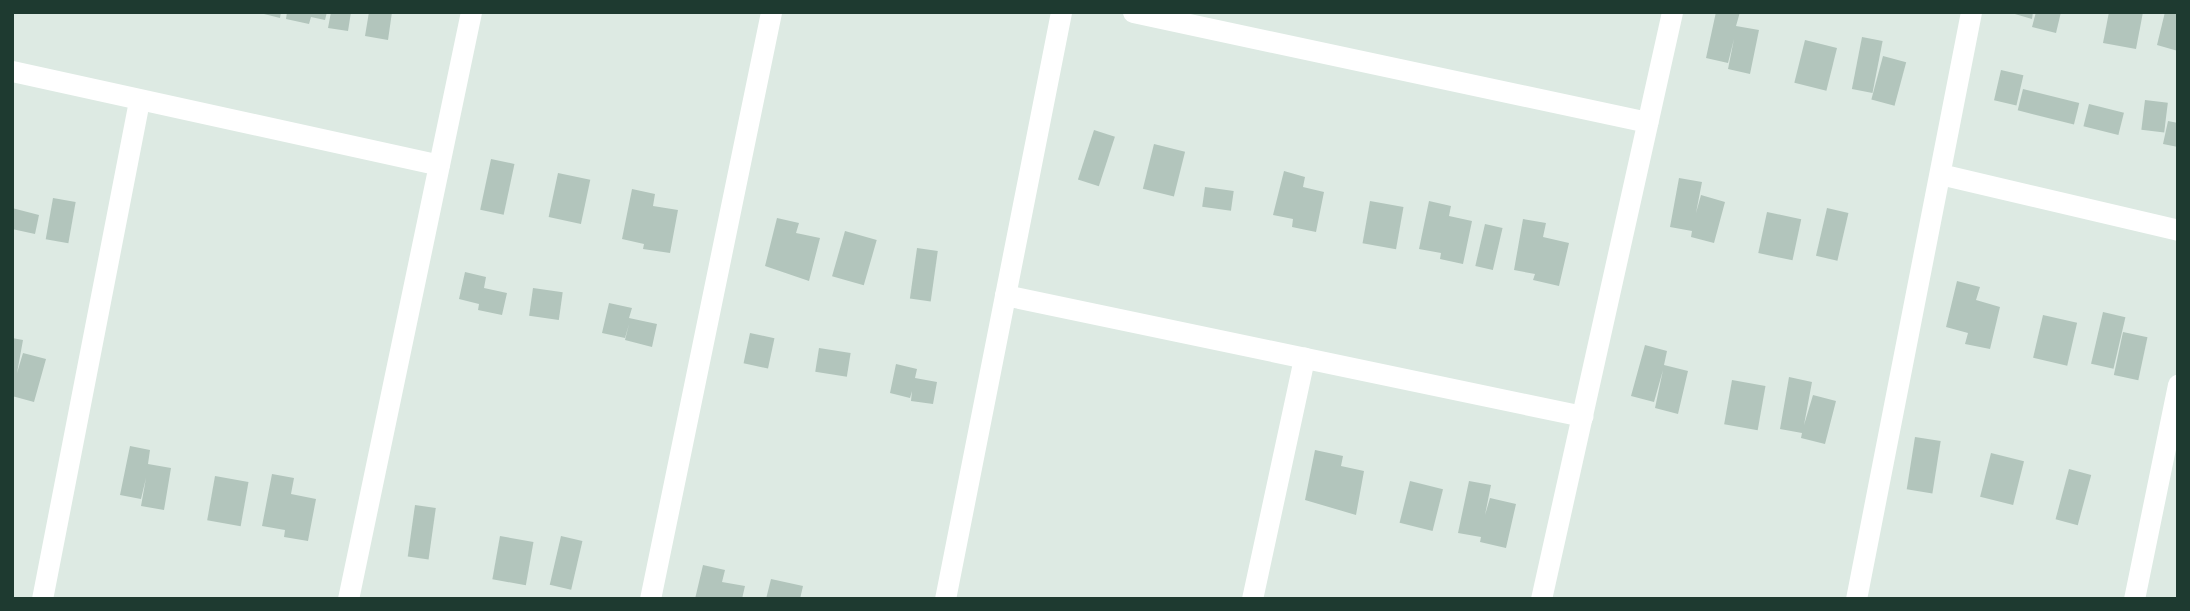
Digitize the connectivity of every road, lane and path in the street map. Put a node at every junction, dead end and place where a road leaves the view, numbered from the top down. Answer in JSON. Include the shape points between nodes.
{"nodes":[{"id":1,"x":471,"y":12,"type":"edge"},
{"id":2,"x":771,"y":12,"type":"edge"},
{"id":3,"x":1061,"y":12,"type":"edge"},
{"id":4,"x":1133,"y":12,"type":"edge"},
{"id":5,"x":1672,"y":12,"type":"edge"},
{"id":6,"x":1971,"y":12,"type":"edge"},
{"id":7,"x":12,"y":71,"type":"edge"},
{"id":8,"x":139,"y":101,"type":"junction"},
{"id":9,"x":1647,"y":121,"type":"junction"},
{"id":10,"x":439,"y":165,"type":"junction"},
{"id":11,"x":1940,"y":174,"type":"junction"},
{"id":12,"x":2178,"y":230,"type":"edge"},
{"id":13,"x":1005,"y":295,"type":"junction"},
{"id":14,"x":1304,"y":358,"type":"junction"},
{"id":15,"x":2178,"y":384,"type":"edge"},
{"id":16,"x":1582,"y":416,"type":"junction"},
{"id":17,"x":42,"y":599,"type":"edge"},
{"id":18,"x":348,"y":599,"type":"edge"},
{"id":19,"x":650,"y":599,"type":"edge"},
{"id":20,"x":945,"y":599,"type":"edge"},
{"id":21,"x":1252,"y":599,"type":"edge"},
{"id":22,"x":1541,"y":599,"type":"edge"},
{"id":23,"x":1856,"y":599,"type":"edge"},
{"id":24,"x":2134,"y":599,"type":"edge"}],
"edges":[{"from":1,"to":10,"type":"street"},
{"from":2,"to":19,"type":"street"},
{"from":3,"to":13,"type":"street"},
{"from":4,"to":9,"type":"street"},
{"from":5,"to":9,"type":"street"},
{"from":6,"to":11,"type":"street"},
{"from":7,"to":8,"type":"street"},
{"from":8,"to":10,"type":"street"},
{"from":8,"to":17,"type":"street"},
{"from":9,"to":16,"type":"street"},
{"from":10,"to":18,"type":"street"},
{"from":11,"to":12,"type":"street"},
{"from":11,"to":23,"type":"street"},
{"from":13,"to":14,"type":"street"},
{"from":13,"to":20,"type":"street"},
{"from":14,"to":16,"type":"street"},
{"from":14,"to":21,"type":"street"},
{"from":15,"to":24,"type":"street"},
{"from":16,"to":22,"type":"street"}]}
